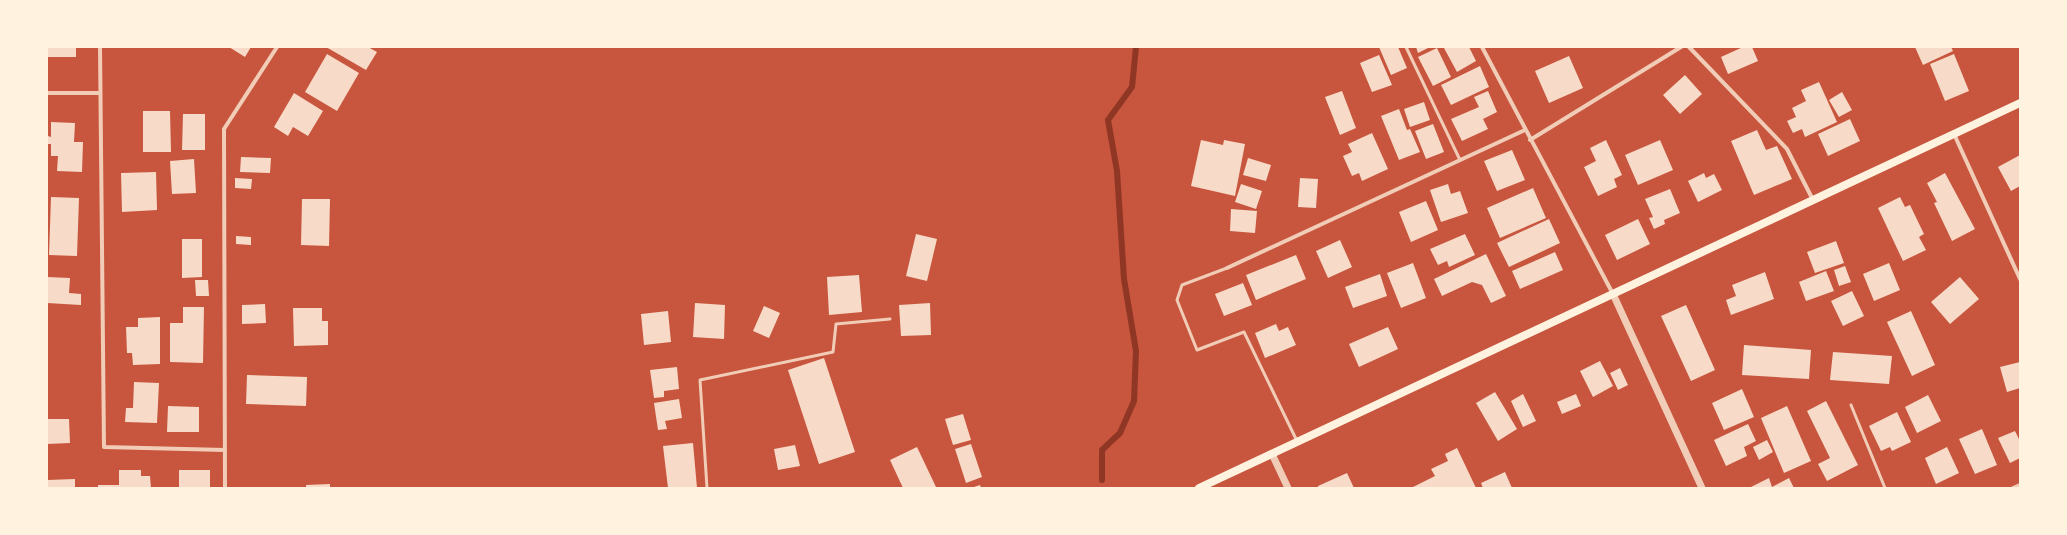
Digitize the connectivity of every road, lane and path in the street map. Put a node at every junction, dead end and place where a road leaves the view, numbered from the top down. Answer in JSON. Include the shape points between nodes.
{"nodes":[{"id":1,"x":100,"y":47,"type":"edge"},
{"id":2,"x":277,"y":47,"type":"edge"},
{"id":3,"x":1406,"y":47,"type":"edge"},
{"id":4,"x":1482,"y":47,"type":"edge"},
{"id":5,"x":1681,"y":47,"type":"edge"},
{"id":6,"x":1689,"y":47,"type":"edge"},
{"id":7,"x":47,"y":93,"type":"edge"},
{"id":8,"x":100,"y":93,"type":"junction"},
{"id":9,"x":2020,"y":103,"type":"edge"},
{"id":10,"x":1525,"y":130,"type":"junction"},
{"id":11,"x":1953,"y":134,"type":"junction"},
{"id":12,"x":1530,"y":140,"type":"junction"},
{"id":13,"x":1460,"y":160,"type":"junction"},
{"id":14,"x":1813,"y":200,"type":"junction"},
{"id":15,"x":1227,"y":268,"type":"joint"},
{"id":16,"x":2020,"y":279,"type":"edge"},
{"id":17,"x":1613,"y":294,"type":"junction"},
{"id":18,"x":890,"y":319,"type":"dead end"},
{"id":19,"x":1851,"y":405,"type":"dead end"},
{"id":20,"x":1298,"y":440,"type":"junction"},
{"id":21,"x":225,"y":450,"type":"junction"},
{"id":22,"x":1272,"y":454,"type":"junction"},
{"id":23,"x":2020,"y":485,"type":"edge"},
{"id":24,"x":225,"y":488,"type":"edge"},
{"id":25,"x":707,"y":488,"type":"edge"},
{"id":26,"x":1199,"y":488,"type":"edge"},
{"id":27,"x":1288,"y":488,"type":"edge"},
{"id":28,"x":1702,"y":488,"type":"edge"},
{"id":29,"x":1885,"y":488,"type":"edge"},
{"id":30,"x":2013,"y":488,"type":"edge"}],
"edges":[{"from":1,"to":8,"type":"street"},
{"from":2,"to":21,"type":"street","via":[[224,128]]},
{"from":3,"to":13,"type":"lane"},
{"from":4,"to":10,"type":"street"},
{"from":5,"to":12,"type":"street"},
{"from":6,"to":14,"type":"street","via":[[1787,148]]},
{"from":7,"to":8,"type":"street"},
{"from":8,"to":21,"type":"street","via":[[104,447]]},
{"from":9,"to":11,"type":"main road"},
{"from":10,"to":12,"type":"street"},
{"from":10,"to":13,"type":"street"},
{"from":11,"to":14,"type":"main road"},
{"from":11,"to":16,"type":"street"},
{"from":12,"to":17,"type":"street"},
{"from":13,"to":15,"type":"street"},
{"from":14,"to":17,"type":"main road"},
{"from":15,"to":20,"type":"lane","via":[[1182,285],[1177,300],[1196,350],[1244,332]]},
{"from":17,"to":20,"type":"main road"},
{"from":17,"to":28,"type":"street"},
{"from":18,"to":25,"type":"lane","via":[[836,324],[833,352],[700,380]]},
{"from":19,"to":29,"type":"lane"},
{"from":20,"to":22,"type":"main road"},
{"from":21,"to":24,"type":"street"},
{"from":22,"to":26,"type":"main road"},
{"from":22,"to":27,"type":"street"},
{"from":23,"to":30,"type":"street"}]}
